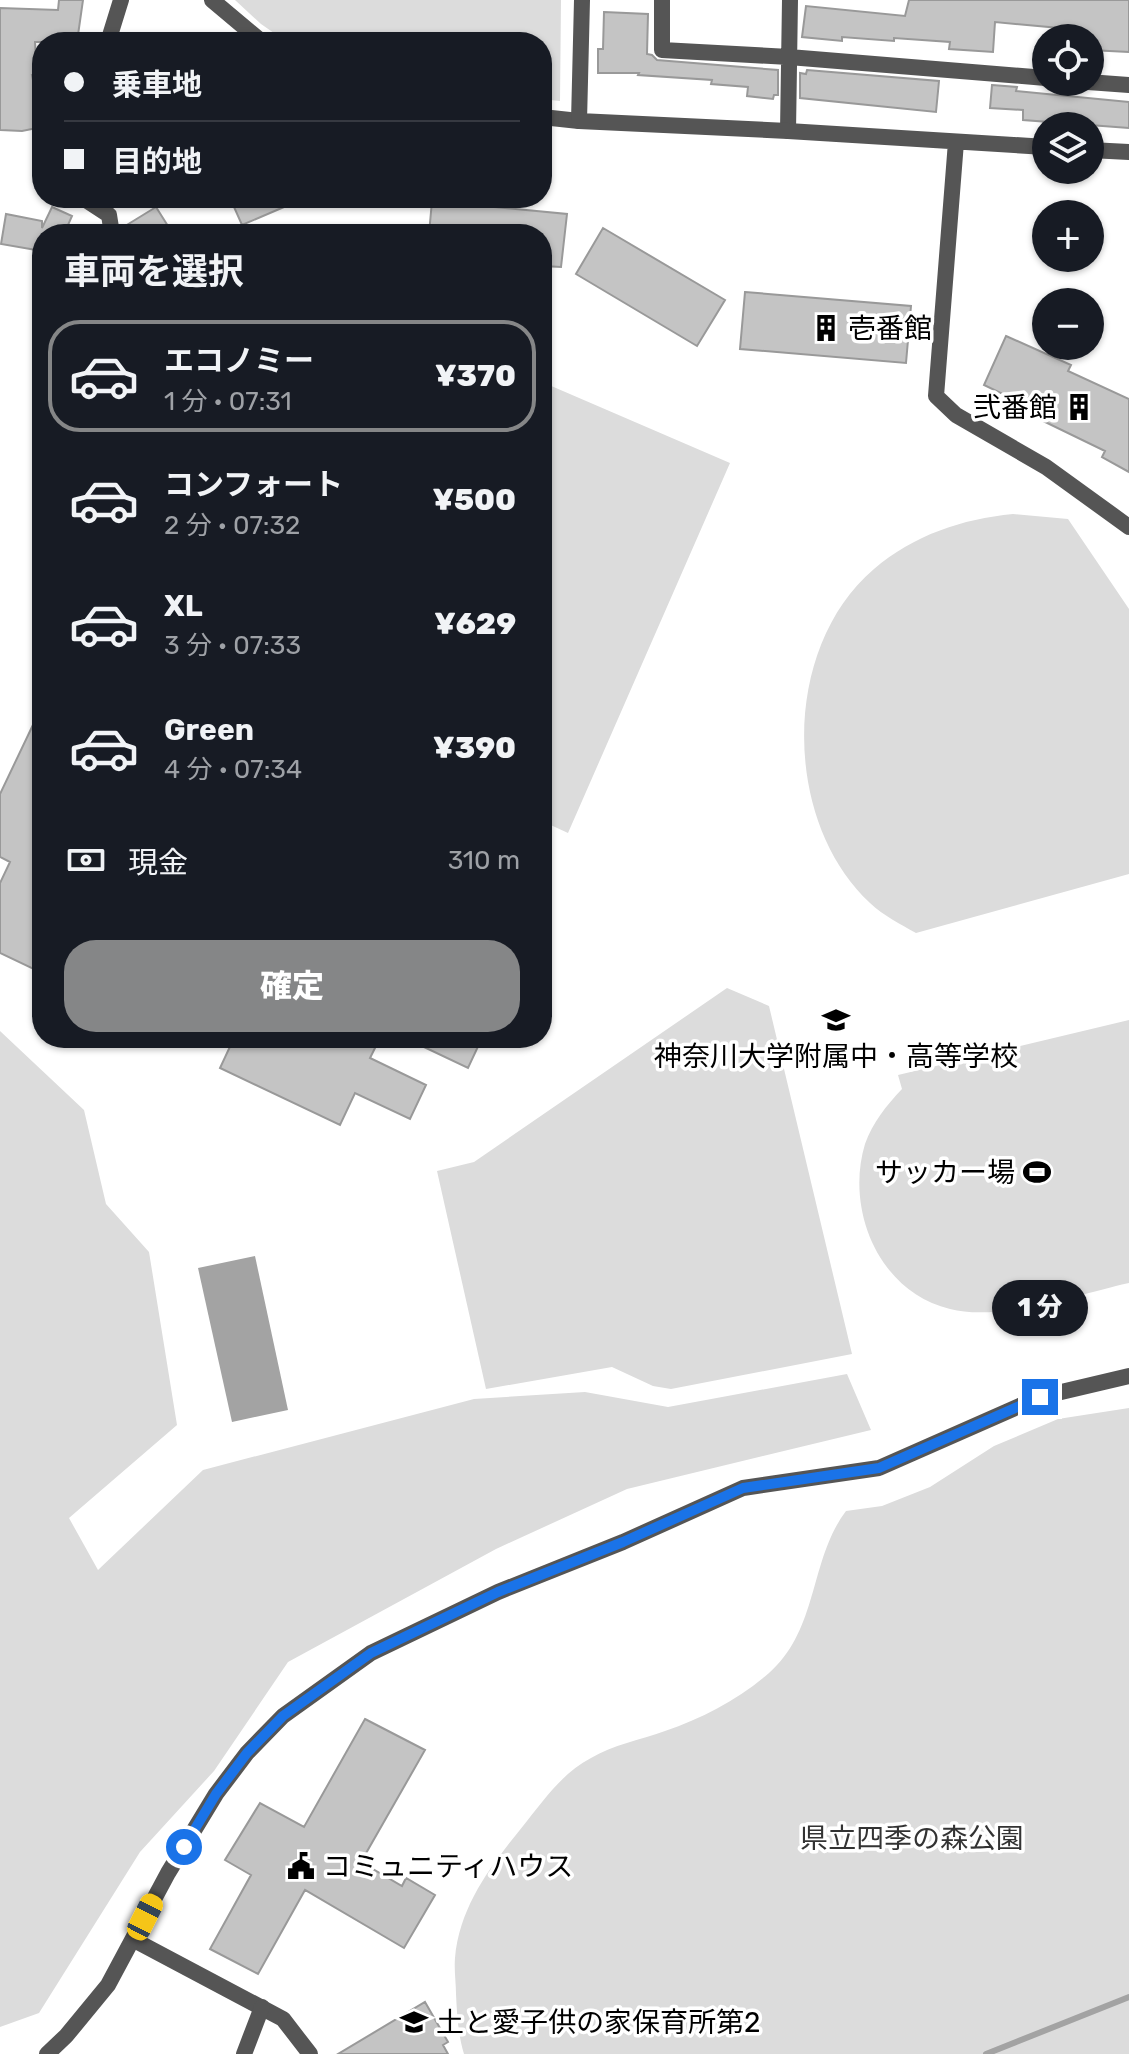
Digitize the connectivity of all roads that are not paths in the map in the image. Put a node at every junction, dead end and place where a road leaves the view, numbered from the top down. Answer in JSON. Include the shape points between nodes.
{"nodes":[{"id":1,"x":121,"y":0,"type":"edge"},
{"id":2,"x":212,"y":0,"type":"edge"},
{"id":3,"x":582,"y":0,"type":"edge"},
{"id":4,"x":662,"y":0,"type":"edge"},
{"id":5,"x":790,"y":0,"type":"edge"},
{"id":6,"x":111,"y":32,"type":"edge"},
{"id":7,"x":250,"y":32,"type":"edge"},
{"id":8,"x":789,"y":57,"type":"junction"},
{"id":9,"x":1032,"y":77,"type":"edge"},
{"id":10,"x":1104,"y":83,"type":"edge"},
{"id":11,"x":1129,"y":85,"type":"edge"},
{"id":12,"x":552,"y":118,"type":"edge"},
{"id":13,"x":579,"y":121,"type":"junction"},
{"id":14,"x":788,"y":131,"type":"junction"},
{"id":15,"x":956,"y":142,"type":"junction"},
{"id":16,"x":1032,"y":146,"type":"edge"},
{"id":17,"x":1104,"y":151,"type":"edge"},
{"id":18,"x":1129,"y":152,"type":"edge"},
{"id":19,"x":98,"y":208,"type":"edge"},
{"id":20,"x":110,"y":224,"type":"edge"},
{"id":21,"x":1129,"y":527,"type":"edge"},
{"id":22,"x":1129,"y":1376,"type":"edge"},
{"id":23,"x":134,"y":1940,"type":"junction"},
{"id":24,"x":262,"y":2007,"type":"junction"},
{"id":25,"x":47,"y":2054,"type":"edge"},
{"id":26,"x":244,"y":2054,"type":"edge"},
{"id":27,"x":310,"y":2054,"type":"edge"}],
"edges":[{"from":1,"to":6,"type":"street"},
{"from":2,"to":7,"type":"street"},
{"from":3,"to":13,"type":"street"},
{"from":4,"to":8,"type":"street","via":[[662,50]]},
{"from":5,"to":8,"type":"street"},
{"from":8,"to":9,"type":"street"},
{"from":8,"to":14,"type":"street"},
{"from":10,"to":11,"type":"street"},
{"from":12,"to":13,"type":"street"},
{"from":13,"to":14,"type":"street"},
{"from":14,"to":15,"type":"street"},
{"from":15,"to":16,"type":"street"},
{"from":15,"to":21,"type":"street","via":[[936,396],[956,415],[1046,467]]},
{"from":17,"to":18,"type":"street"},
{"from":19,"to":20,"type":"street","via":[[109,215]]},
{"from":22,"to":23,"type":"street","via":[[1040,1397],[879,1468],[743,1488],[498,1592],[371,1653],[283,1716],[247,1753],[168,1873]]},
{"from":23,"to":24,"type":"street"},
{"from":23,"to":25,"type":"street","via":[[108,1985]]},
{"from":24,"to":26,"type":"street"},
{"from":24,"to":27,"type":"street","via":[[283,2019]]}]}
